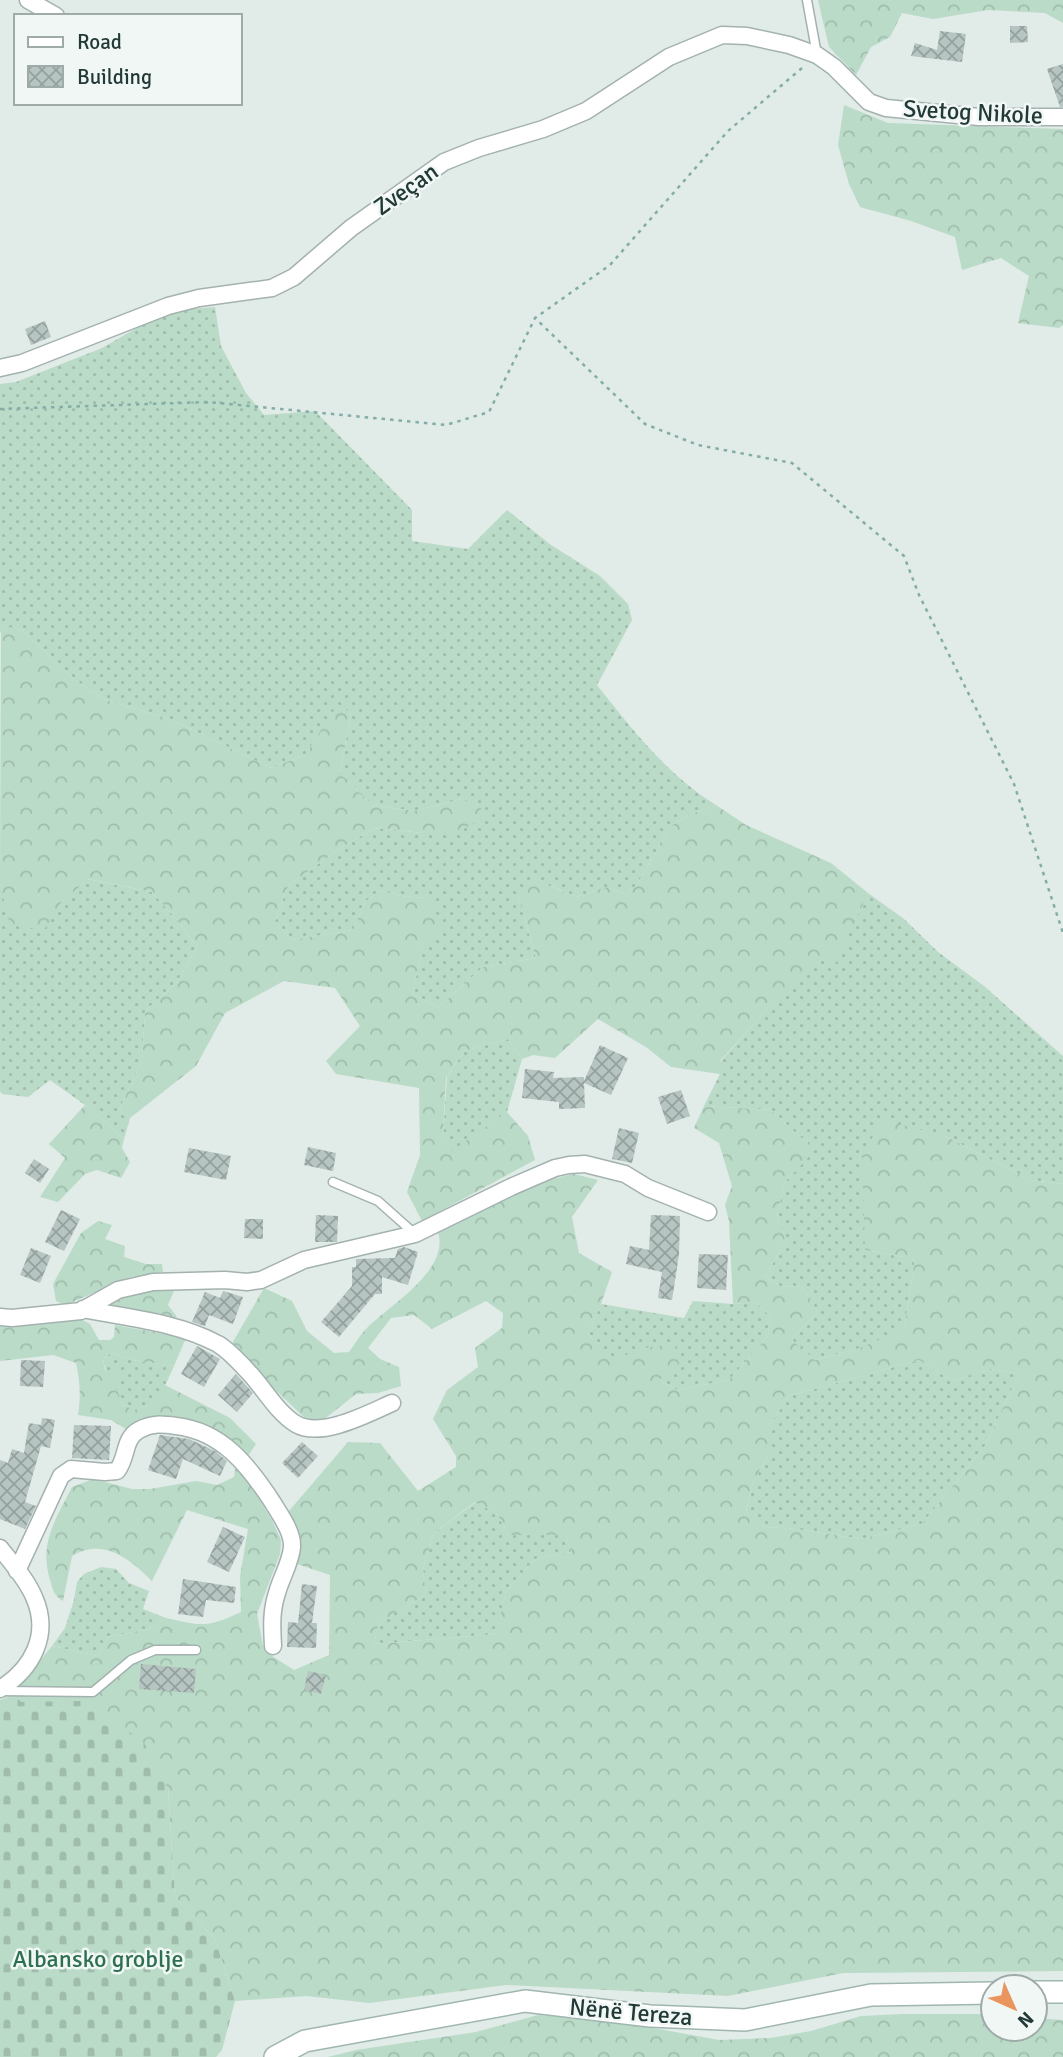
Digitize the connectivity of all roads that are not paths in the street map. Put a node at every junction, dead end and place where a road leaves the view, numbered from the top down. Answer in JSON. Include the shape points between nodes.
{"nodes":[{"id":1,"x":28,"y":0,"type":"edge"},
{"id":2,"x":807,"y":0,"type":"edge"},
{"id":3,"x":52,"y":14,"type":"edge"},
{"id":4,"x":817,"y":55,"type":"junction"},
{"id":5,"x":1063,"y":117,"type":"edge"},
{"id":6,"x":0,"y":368,"type":"edge"},
{"id":7,"x":332,"y":1182,"type":"dead end"},
{"id":8,"x":708,"y":1212,"type":"dead end"},
{"id":9,"x":415,"y":1234,"type":"junction"},
{"id":10,"x":83,"y":1309,"type":"junction"},
{"id":11,"x":0,"y":1317,"type":"edge"},
{"id":12,"x":393,"y":1403,"type":"dead end"},
{"id":13,"x":0,"y":1548,"type":"edge"},
{"id":14,"x":17,"y":1571,"type":"junction"},
{"id":15,"x":273,"y":1646,"type":"dead end"},
{"id":16,"x":196,"y":1650,"type":"dead end"},
{"id":17,"x":0,"y":1690,"type":"edge"},
{"id":18,"x":979,"y":1993,"type":"edge"},
{"id":19,"x":275,"y":2057,"type":"edge"}],
"edges":[{"from":1,"to":3,"type":"street"},
{"from":2,"to":4,"type":"lane"},
{"from":4,"to":5,"type":"street","name":"Svetog Nikole","via":[[869,102],[886,108],[979,117]]},
{"from":4,"to":6,"type":"street","name":"Zveçan","via":[[757,38],[722,35],[669,57],[586,111],[444,162],[351,228],[294,277],[272,288],[167,306]]},
{"from":7,"to":9,"type":"lane","via":[[378,1201]]},
{"from":8,"to":9,"type":"street","via":[[625,1174],[569,1165],[511,1187]]},
{"from":9,"to":10,"type":"street","via":[[304,1260],[261,1280],[153,1282],[118,1290]]},
{"from":10,"to":11,"type":"street"},
{"from":10,"to":12,"type":"street","via":[[154,1322],[221,1346],[288,1418],[308,1429],[343,1423]]},
{"from":13,"to":14,"type":"street"},
{"from":14,"to":15,"type":"street","via":[[61,1476],[71,1469],[117,1471],[131,1435],[140,1429],[157,1423],[193,1428],[228,1446],[252,1471],[284,1520],[292,1545],[271,1617]]},
{"from":14,"to":17,"type":"street","via":[[34,1596],[41,1636],[27,1665]]},
{"from":16,"to":17,"type":"lane","via":[[155,1650],[131,1660],[93,1692]]},
{"from":18,"to":19,"type":"main road","name":"Nënë Tereza","via":[[871,1995],[745,2020],[650,2016],[524,2001],[304,2041]]}]}
